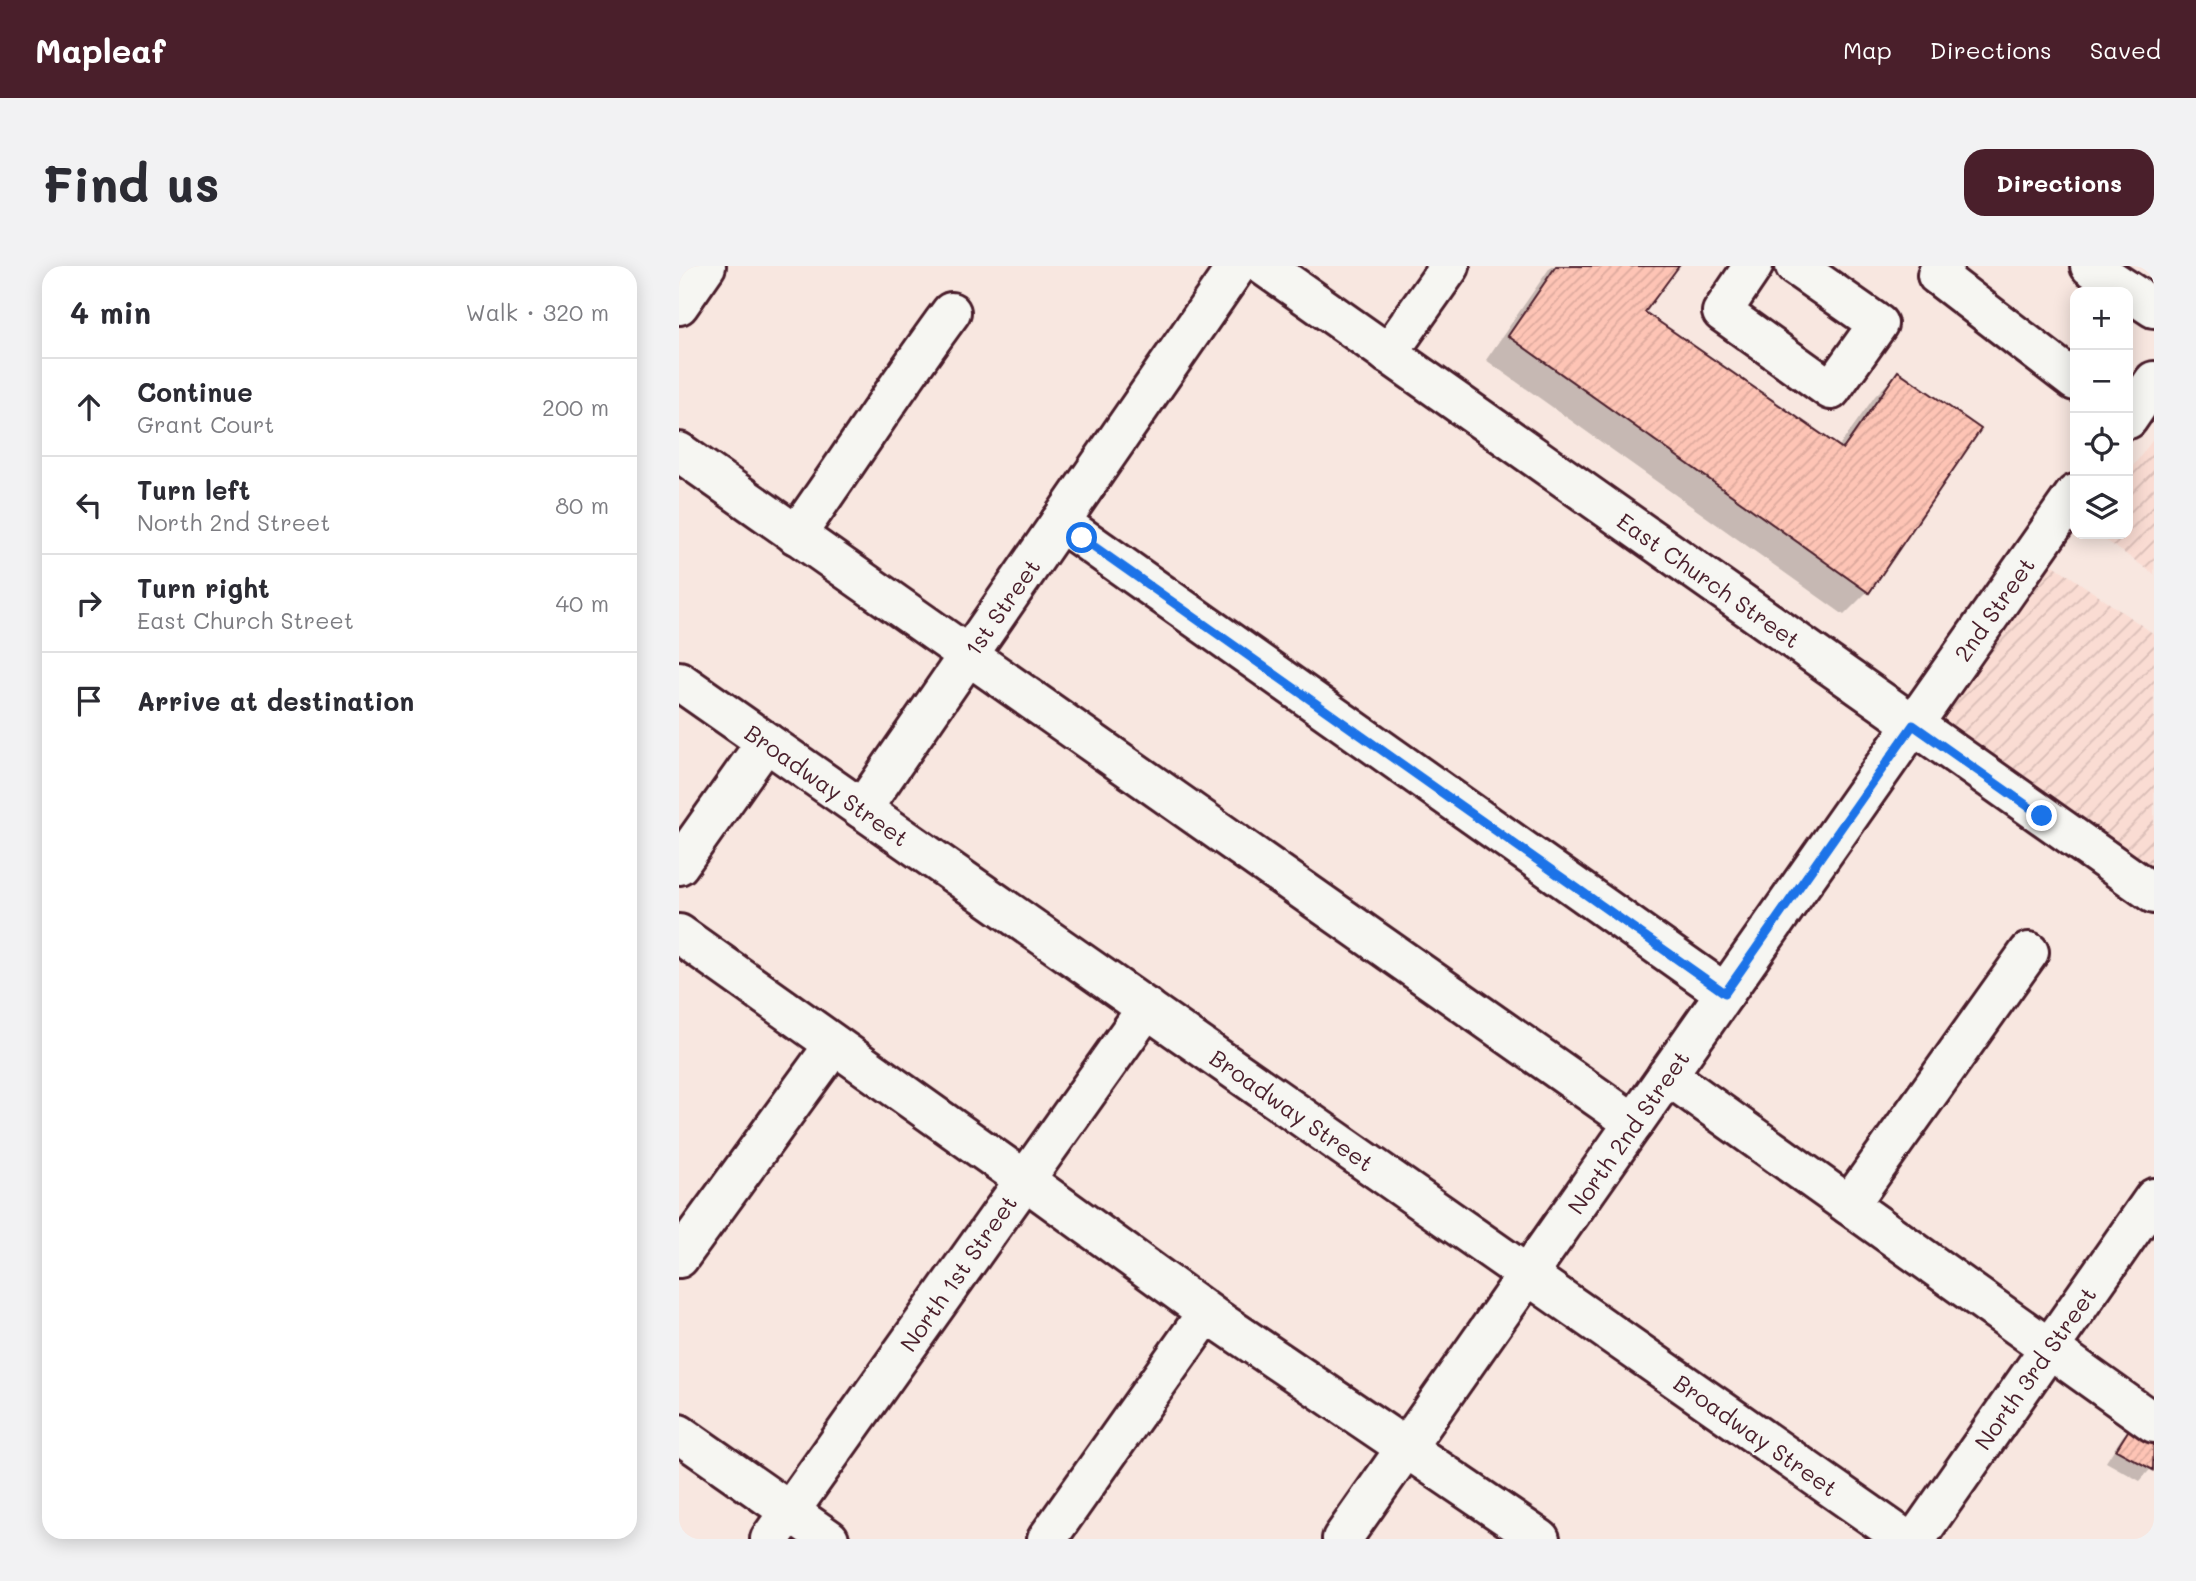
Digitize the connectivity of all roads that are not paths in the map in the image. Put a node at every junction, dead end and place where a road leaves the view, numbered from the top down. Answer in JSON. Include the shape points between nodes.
{"nodes":[{"id":1,"x":706,"y":266,"type":"edge"},
{"id":2,"x":1237,"y":266,"type":"edge"},
{"id":3,"x":1264,"y":266,"type":"edge"},
{"id":4,"x":1450,"y":266,"type":"edge"},
{"id":5,"x":1752,"y":266,"type":"edge"},
{"id":6,"x":1795,"y":266,"type":"edge"},
{"id":7,"x":1944,"y":266,"type":"edge"},
{"id":8,"x":2091,"y":266,"type":"edge"},
{"id":9,"x":679,"y":305,"type":"edge"},
{"id":10,"x":2154,"y":308,"type":"edge"},
{"id":11,"x":951,"y":312,"type":"dead end"},
{"id":12,"x":1388,"y":354,"type":"junction"},
{"id":13,"x":2070,"y":377,"type":"edge"},
{"id":14,"x":679,"y":452,"type":"edge"},
{"id":15,"x":2070,"y":501,"type":"edge"},
{"id":16,"x":1060,"y":522,"type":"junction"},
{"id":17,"x":796,"y":535,"type":"junction"},
{"id":18,"x":968,"y":656,"type":"junction"},
{"id":19,"x":679,"y":681,"type":"edge"},
{"id":20,"x":1913,"y":725,"type":"junction"},
{"id":21,"x":766,"y":742,"type":"junction"},
{"id":22,"x":862,"y":809,"type":"junction"},
{"id":23,"x":679,"y":865,"type":"edge"},
{"id":24,"x":2154,"y":894,"type":"edge"},
{"id":25,"x":679,"y":934,"type":"edge"},
{"id":26,"x":2029,"y":952,"type":"dead end"},
{"id":27,"x":1725,"y":993,"type":"junction"},
{"id":28,"x":1147,"y":1008,"type":"junction"},
{"id":29,"x":834,"y":1045,"type":"junction"},
{"id":30,"x":1667,"y":1075,"type":"junction"},
{"id":31,"x":1634,"y":1123,"type":"junction"},
{"id":32,"x":1025,"y":1180,"type":"junction"},
{"id":33,"x":2154,"y":1198,"type":"edge"},
{"id":34,"x":1849,"y":1205,"type":"junction"},
{"id":35,"x":679,"y":1258,"type":"edge"},
{"id":36,"x":1528,"y":1275,"type":"junction"},
{"id":37,"x":1219,"y":1321,"type":"junction"},
{"id":38,"x":2049,"y":1348,"type":"junction"},
{"id":39,"x":2154,"y":1423,"type":"edge"},
{"id":40,"x":679,"y":1434,"type":"edge"},
{"id":41,"x":1406,"y":1447,"type":"junction"},
{"id":42,"x":780,"y":1525,"type":"edge"},
{"id":43,"x":829,"y":1539,"type":"edge"},
{"id":44,"x":1047,"y":1539,"type":"edge"},
{"id":45,"x":1342,"y":1539,"type":"edge"},
{"id":46,"x":1540,"y":1539,"type":"edge"},
{"id":47,"x":1905,"y":1539,"type":"edge"},
{"id":48,"x":1916,"y":1539,"type":"edge"}],
"edges":[{"from":1,"to":9,"type":"street"},
{"from":2,"to":16,"type":"street","name":"1st Street"},
{"from":3,"to":12,"type":"street","name":"East Church Street"},
{"from":4,"to":12,"type":"street"},
{"from":5,"to":6,"type":"street","via":[[1722,312],[1831,390],[1878,324]]},
{"from":7,"to":13,"type":"street","via":[[1937,275]]},
{"from":8,"to":10,"type":"street"},
{"from":11,"to":17,"type":"street"},
{"from":12,"to":20,"type":"street","name":"East Church Street"},
{"from":14,"to":17,"type":"street"},
{"from":15,"to":20,"type":"street","name":"2nd Street"},
{"from":16,"to":18,"type":"street","name":"1st Street"},
{"from":16,"to":27,"type":"street"},
{"from":17,"to":18,"type":"street"},
{"from":18,"to":22,"type":"street","name":"1st Street"},
{"from":18,"to":31,"type":"street"},
{"from":19,"to":21,"type":"street","name":"Broadway Street"},
{"from":20,"to":24,"type":"street","name":"East Church Street"},
{"from":20,"to":27,"type":"street","name":"North 2nd Street"},
{"from":21,"to":22,"type":"street","name":"Broadway Street"},
{"from":21,"to":23,"type":"street"},
{"from":22,"to":28,"type":"street","name":"Broadway Street"},
{"from":25,"to":29,"type":"street"},
{"from":26,"to":34,"type":"street"},
{"from":27,"to":30,"type":"street","name":"North 2nd Street"},
{"from":28,"to":32,"type":"street","name":"North 1st Street"},
{"from":28,"to":36,"type":"street","name":"Broadway Street"},
{"from":29,"to":32,"type":"street"},
{"from":29,"to":35,"type":"street"},
{"from":30,"to":31,"type":"street","name":"North 2nd Street"},
{"from":30,"to":34,"type":"street"},
{"from":31,"to":36,"type":"street","name":"North 2nd Street"},
{"from":32,"to":37,"type":"street"},
{"from":32,"to":42,"type":"street","name":"North 1st Street"},
{"from":33,"to":38,"type":"street","name":"North 3rd Street"},
{"from":34,"to":38,"type":"street"},
{"from":36,"to":41,"type":"street","name":"North 2nd Street"},
{"from":36,"to":47,"type":"street","name":"Broadway Street"},
{"from":37,"to":41,"type":"street"},
{"from":37,"to":44,"type":"street","via":[[1201,1321]]},
{"from":38,"to":39,"type":"street"},
{"from":38,"to":48,"type":"street","name":"North 3rd Street"},
{"from":40,"to":42,"type":"street"},
{"from":41,"to":45,"type":"street","name":"North 2nd Street"},
{"from":41,"to":46,"type":"street"},
{"from":42,"to":43,"type":"street"}]}
